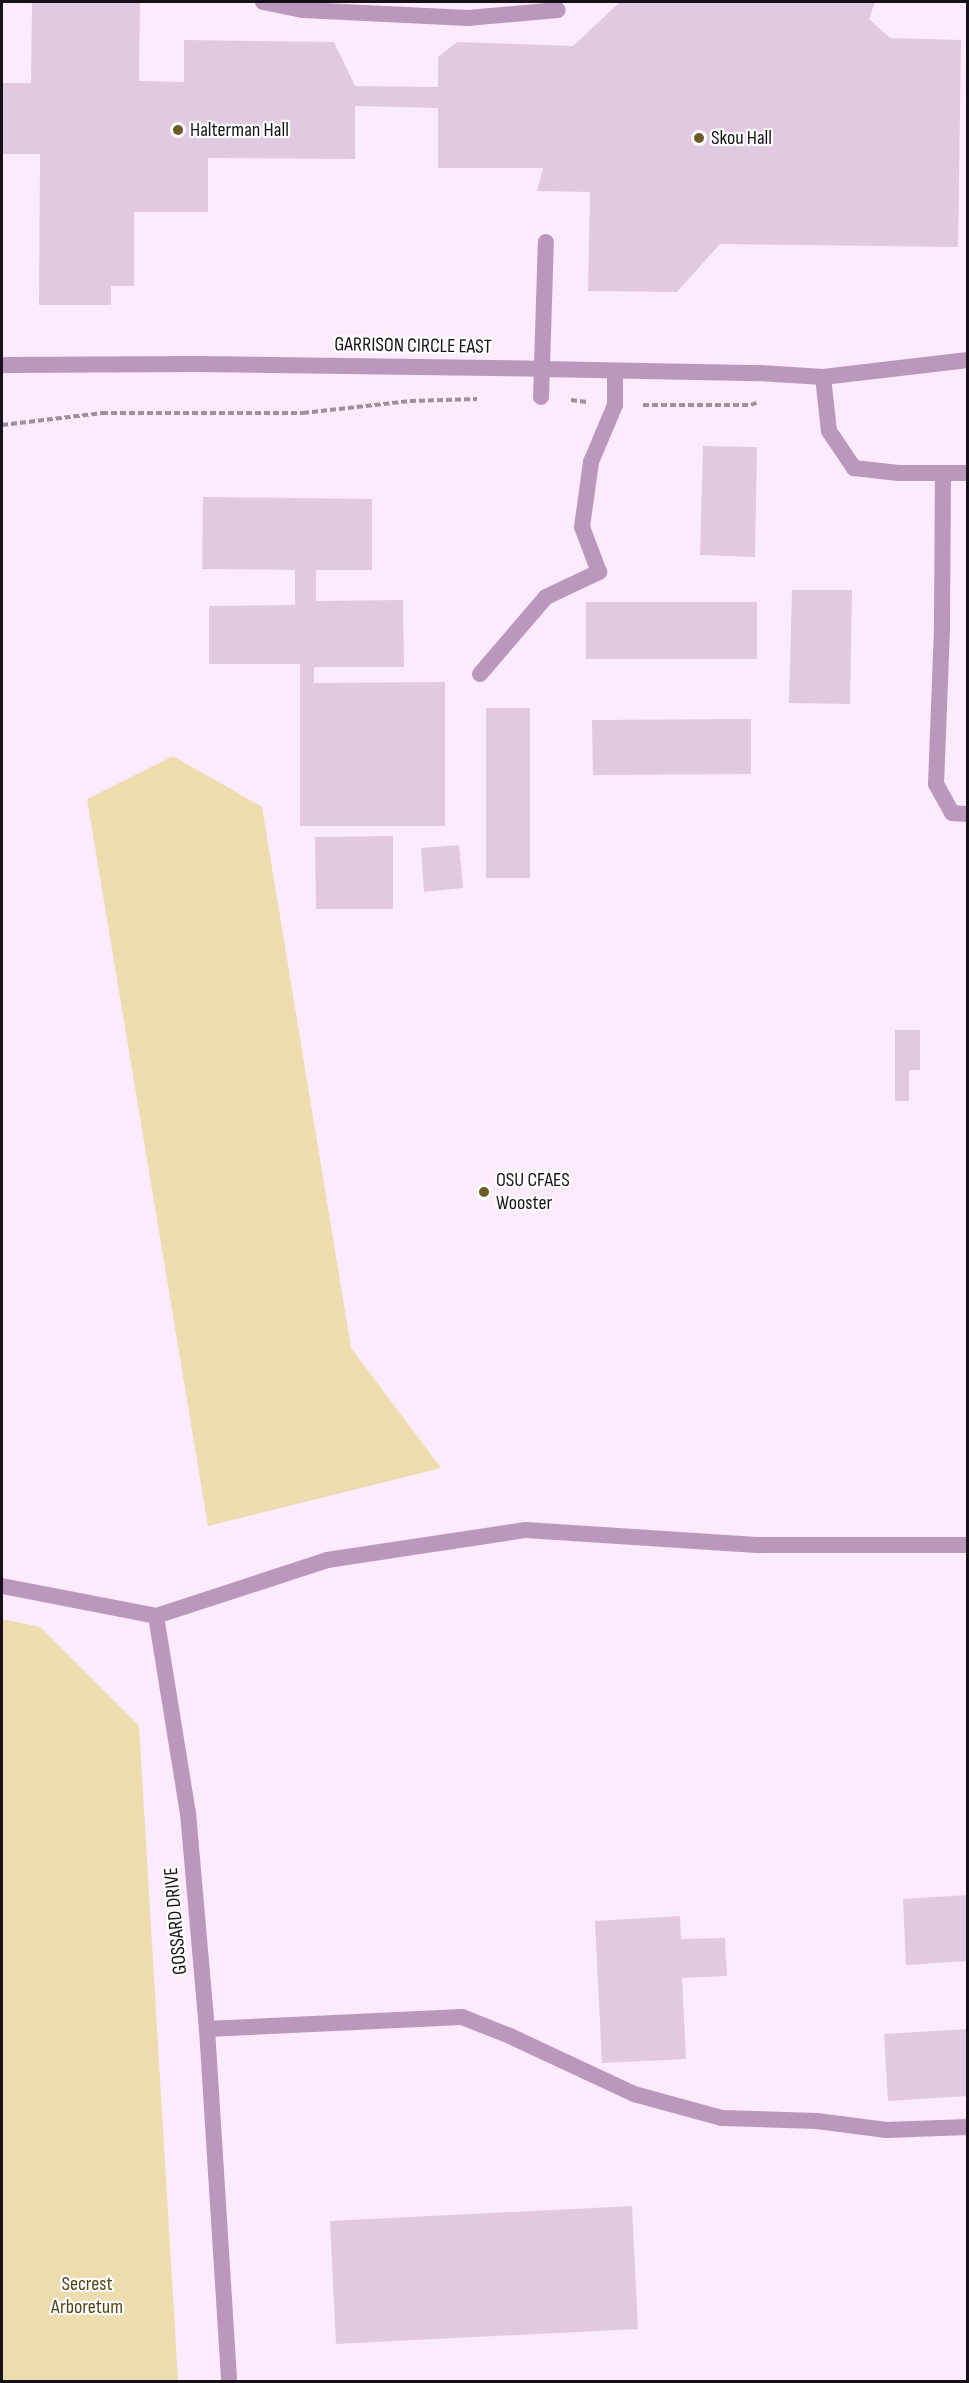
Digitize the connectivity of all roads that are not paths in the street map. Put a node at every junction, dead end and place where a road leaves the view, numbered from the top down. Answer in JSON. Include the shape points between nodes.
{"nodes":[{"id":1,"x":263,"y":2,"type":"edge"},
{"id":2,"x":558,"y":10,"type":"dead end"},
{"id":3,"x":546,"y":242,"type":"dead end"},
{"id":4,"x":968,"y":360,"type":"edge"},
{"id":5,"x":2,"y":365,"type":"edge"},
{"id":6,"x":542,"y":369,"type":"junction"},
{"id":7,"x":615,"y":372,"type":"junction"},
{"id":8,"x":823,"y":377,"type":"junction"},
{"id":9,"x":541,"y":397,"type":"road end"},
{"id":10,"x":968,"y":473,"type":"edge"},
{"id":11,"x":943,"y":474,"type":"junction"},
{"id":12,"x":480,"y":674,"type":"dead end"},
{"id":13,"x":968,"y":814,"type":"edge"},
{"id":14,"x":968,"y":1545,"type":"edge"},
{"id":15,"x":2,"y":1586,"type":"edge"},
{"id":16,"x":156,"y":1616,"type":"junction"},
{"id":17,"x":207,"y":2029,"type":"junction"},
{"id":18,"x":968,"y":2127,"type":"edge"},
{"id":19,"x":229,"y":2382,"type":"edge"}],
"edges":[{"from":1,"to":2,"type":"lane","via":[[303,10],[468,18]]},
{"from":3,"to":6,"type":"lane"},
{"from":4,"to":8,"type":"lane","name":"GARRISON CIRCLE EAST"},
{"from":5,"to":6,"type":"lane","name":"GARRISON CIRCLE EAST"},
{"from":6,"to":7,"type":"lane","name":"GARRISON CIRCLE EAST"},
{"from":6,"to":9,"type":"lane"},
{"from":7,"to":8,"type":"lane","name":"GARRISON CIRCLE EAST"},
{"from":7,"to":12,"type":"lane","via":[[615,405],[591,462],[582,528],[599,572],[546,597]]},
{"from":8,"to":11,"type":"lane","via":[[829,431],[854,468]]},
{"from":10,"to":11,"type":"lane"},
{"from":11,"to":13,"type":"lane","via":[[936,784],[952,813]]},
{"from":14,"to":16,"type":"lane","via":[[761,1545],[526,1530],[327,1560]]},
{"from":15,"to":16,"type":"lane"},
{"from":16,"to":17,"type":"lane","name":"GOSSARD DRIVE","via":[[188,1813]]},
{"from":17,"to":18,"type":"lane","via":[[462,2017],[634,2094],[722,2118],[817,2121],[886,2130]]},
{"from":17,"to":19,"type":"lane","name":"GOSSARD DRIVE"}]}
